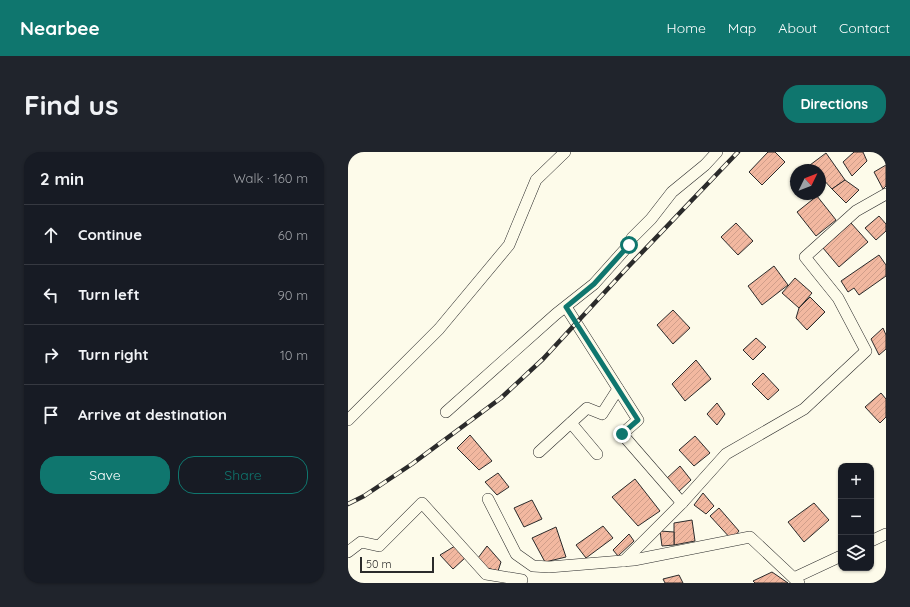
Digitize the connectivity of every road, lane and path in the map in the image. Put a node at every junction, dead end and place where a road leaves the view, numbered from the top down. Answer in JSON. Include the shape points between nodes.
{"nodes":[{"id":1,"x":565,"y":152,"type":"edge"},
{"id":2,"x":717,"y":152,"type":"edge"},
{"id":3,"x":886,"y":194,"type":"edge"},
{"id":4,"x":566,"y":307,"type":"junction"},
{"id":5,"x":618,"y":390,"type":"junction"},
{"id":6,"x":446,"y":412,"type":"dead end"},
{"id":7,"x":348,"y":420,"type":"edge"},
{"id":8,"x":571,"y":423,"type":"junction"},
{"id":9,"x":539,"y":452,"type":"dead end"},
{"id":10,"x":597,"y":454,"type":"dead end"},
{"id":11,"x":488,"y":499,"type":"dead end"},
{"id":12,"x":682,"y":503,"type":"junction"},
{"id":13,"x":886,"y":534,"type":"edge"},
{"id":14,"x":874,"y":540,"type":"edge"},
{"id":15,"x":348,"y":552,"type":"edge"},
{"id":16,"x":838,"y":558,"type":"edge"},
{"id":17,"x":624,"y":561,"type":"junction"},
{"id":18,"x":532,"y":566,"type":"junction"},
{"id":19,"x":796,"y":581,"type":"edge"},
{"id":20,"x":521,"y":582,"type":"edge"}],
"edges":[{"from":1,"to":7,"type":"street","via":[[536,180],[509,245],[440,329]]},
{"from":2,"to":4,"type":"street","via":[[672,192],[594,284]]},
{"from":3,"to":12,"type":"street","via":[[856,212],[805,257],[838,298],[866,351],[804,409],[726,454]]},
{"from":4,"to":5,"type":"street"},
{"from":4,"to":6,"type":"street"},
{"from":5,"to":8,"type":"street","via":[[602,414],[587,408]]},
{"from":5,"to":12,"type":"street","via":[[638,420],[622,434]]},
{"from":8,"to":9,"type":"street"},
{"from":8,"to":10,"type":"street"},
{"from":11,"to":18,"type":"street","via":[[516,554]]},
{"from":12,"to":17,"type":"street"},
{"from":13,"to":14,"type":"street"},
{"from":15,"to":20,"type":"street","via":[[361,542],[379,546],[422,503],[486,574]]},
{"from":16,"to":19,"type":"street"},
{"from":17,"to":18,"type":"street"},
{"from":17,"to":19,"type":"street","via":[[750,537]]},
{"from":18,"to":20,"type":"street"}]}
